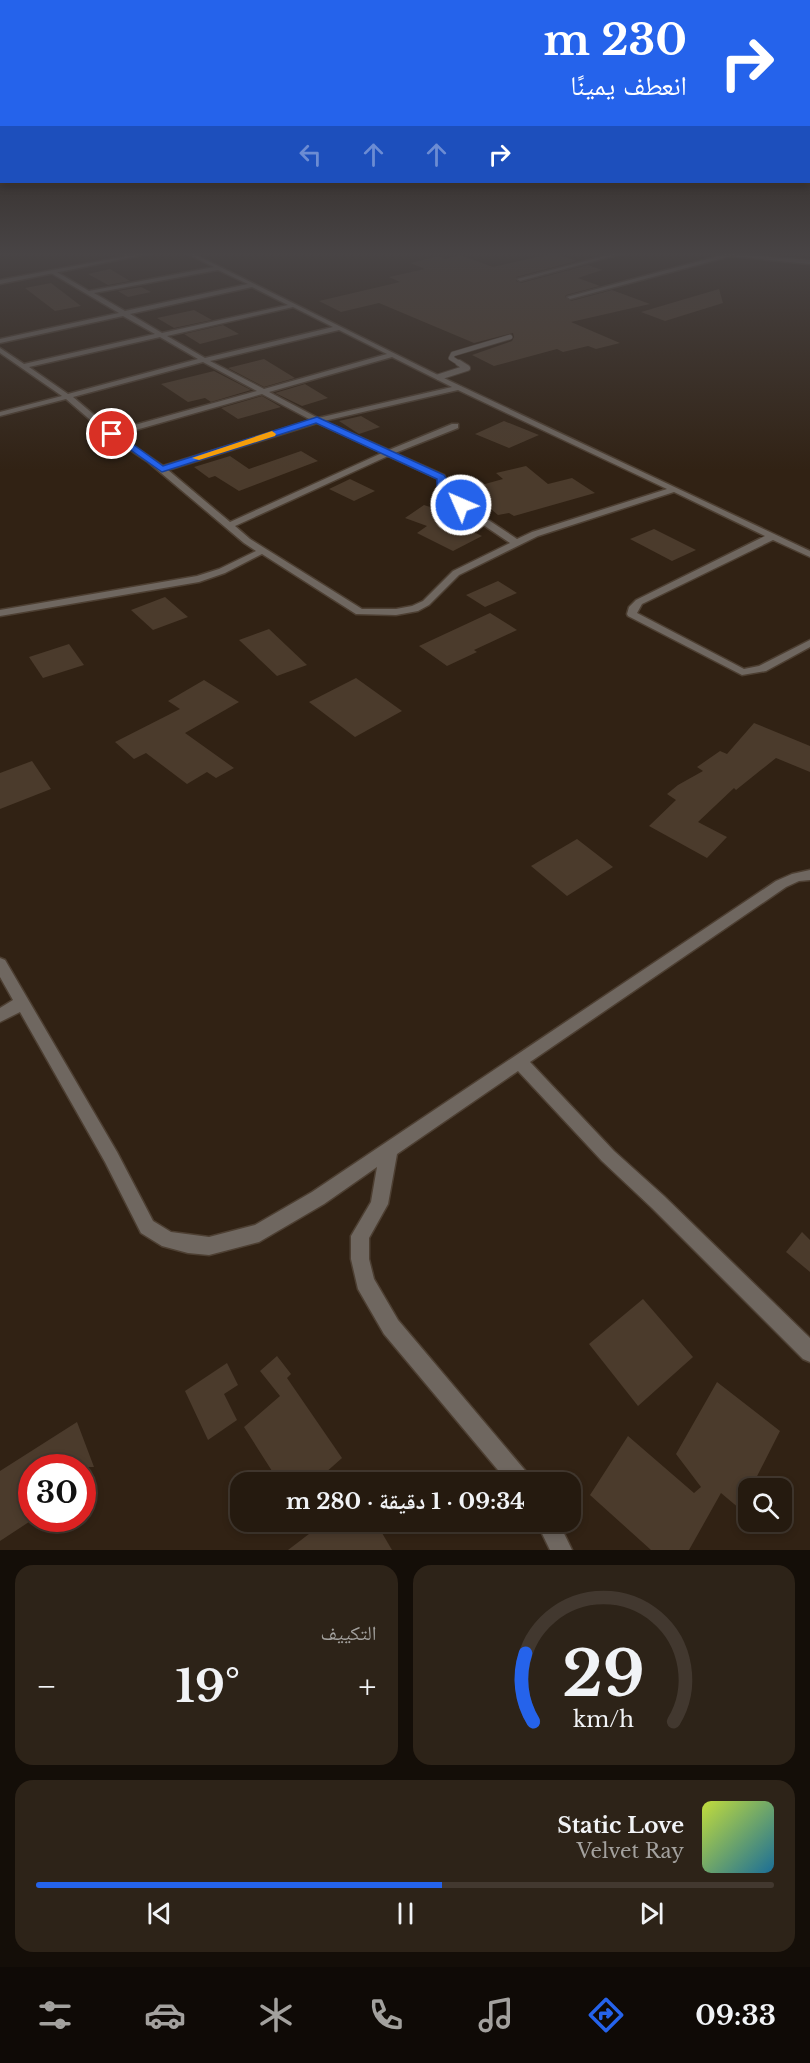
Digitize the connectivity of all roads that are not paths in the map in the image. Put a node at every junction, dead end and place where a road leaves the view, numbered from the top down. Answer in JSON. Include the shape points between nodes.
{"nodes":[{"id":1,"x":67,"y":325,"type":"edge"},
{"id":2,"x":144,"y":325,"type":"edge"},
{"id":3,"x":207,"y":325,"type":"edge"},
{"id":4,"x":334,"y":325,"type":"edge"},
{"id":5,"x":339,"y":328,"type":"junction"},
{"id":6,"x":162,"y":336,"type":"junction"},
{"id":7,"x":510,"y":338,"type":"dead end"},
{"id":8,"x":0,"y":340,"type":"edge"},
{"id":9,"x":0,"y":350,"type":"edge"},
{"id":10,"x":393,"y":354,"type":"junction"},
{"id":11,"x":204,"y":360,"type":"junction"},
{"id":12,"x":23,"y":366,"type":"junction"},
{"id":13,"x":439,"y":377,"type":"junction"},
{"id":14,"x":460,"y":387,"type":"junction"},
{"id":15,"x":264,"y":391,"type":"junction"},
{"id":16,"x":67,"y":396,"type":"junction"},
{"id":17,"x":0,"y":414,"type":"edge"},
{"id":18,"x":317,"y":420,"type":"junction"},
{"id":19,"x":455,"y":426,"type":"dead end"},
{"id":20,"x":112,"y":434,"type":"junction"},
{"id":21,"x":388,"y":453,"type":"junction"},
{"id":22,"x":162,"y":469,"type":"junction"},
{"id":23,"x":676,"y":489,"type":"junction"},
{"id":24,"x":229,"y":526,"type":"junction"},
{"id":25,"x":773,"y":536,"type":"junction"},
{"id":26,"x":517,"y":543,"type":"junction"},
{"id":27,"x":262,"y":550,"type":"junction"},
{"id":28,"x":810,"y":554,"type":"edge"},
{"id":29,"x":0,"y":613,"type":"edge"},
{"id":30,"x":810,"y":644,"type":"edge"},
{"id":31,"x":810,"y":875,"type":"edge"},
{"id":32,"x":0,"y":964,"type":"edge"},
{"id":33,"x":23,"y":1002,"type":"junction"},
{"id":34,"x":0,"y":1016,"type":"edge"},
{"id":35,"x":520,"y":1062,"type":"junction"},
{"id":36,"x":389,"y":1151,"type":"junction"},
{"id":37,"x":810,"y":1352,"type":"edge"},
{"id":38,"x":514,"y":1472,"type":"edge"},
{"id":39,"x":552,"y":1532,"type":"edge"},
{"id":40,"x":561,"y":1550,"type":"edge"}],
"edges":[{"from":1,"to":8,"type":"street"},
{"from":2,"to":6,"type":"street"},
{"from":3,"to":6,"type":"street"},
{"from":4,"to":5,"type":"street"},
{"from":5,"to":10,"type":"street"},
{"from":5,"to":11,"type":"street"},
{"from":6,"to":11,"type":"street"},
{"from":6,"to":12,"type":"street"},
{"from":7,"to":13,"type":"lane","via":[[453,354],[450,358],[467,368]]},
{"from":9,"to":12,"type":"street"},
{"from":10,"to":13,"type":"street"},
{"from":10,"to":15,"type":"street"},
{"from":11,"to":15,"type":"street"},
{"from":11,"to":16,"type":"street"},
{"from":12,"to":16,"type":"street"},
{"from":13,"to":14,"type":"street"},
{"from":14,"to":18,"type":"street"},
{"from":14,"to":23,"type":"street"},
{"from":15,"to":18,"type":"street"},
{"from":15,"to":20,"type":"street"},
{"from":16,"to":17,"type":"street"},
{"from":16,"to":20,"type":"street"},
{"from":18,"to":21,"type":"street"},
{"from":18,"to":22,"type":"street"},
{"from":19,"to":21,"type":"street"},
{"from":20,"to":22,"type":"street"},
{"from":21,"to":24,"type":"street"},
{"from":21,"to":26,"type":"street","via":[[441,477],[442,493]]},
{"from":22,"to":24,"type":"street"},
{"from":23,"to":25,"type":"street"},
{"from":23,"to":26,"type":"street"},
{"from":24,"to":27,"type":"street"},
{"from":25,"to":28,"type":"street"},
{"from":25,"to":30,"type":"street","via":[[639,602],[632,614],[742,672],[762,669]]},
{"from":26,"to":27,"type":"street","via":[[456,573],[421,606],[396,612],[360,612]]},
{"from":27,"to":29,"type":"street","via":[[199,579]]},
{"from":31,"to":35,"type":"street","via":[[781,884]]},
{"from":32,"to":33,"type":"street"},
{"from":33,"to":34,"type":"street"},
{"from":33,"to":36,"type":"street","via":[[147,1227],[168,1239],[209,1246],[259,1233]]},
{"from":35,"to":36,"type":"street"},
{"from":35,"to":37,"type":"street","via":[[608,1156]]},
{"from":36,"to":38,"type":"street","via":[[379,1204],[360,1236],[365,1282],[391,1327]]},
{"from":39,"to":40,"type":"street"}]}
